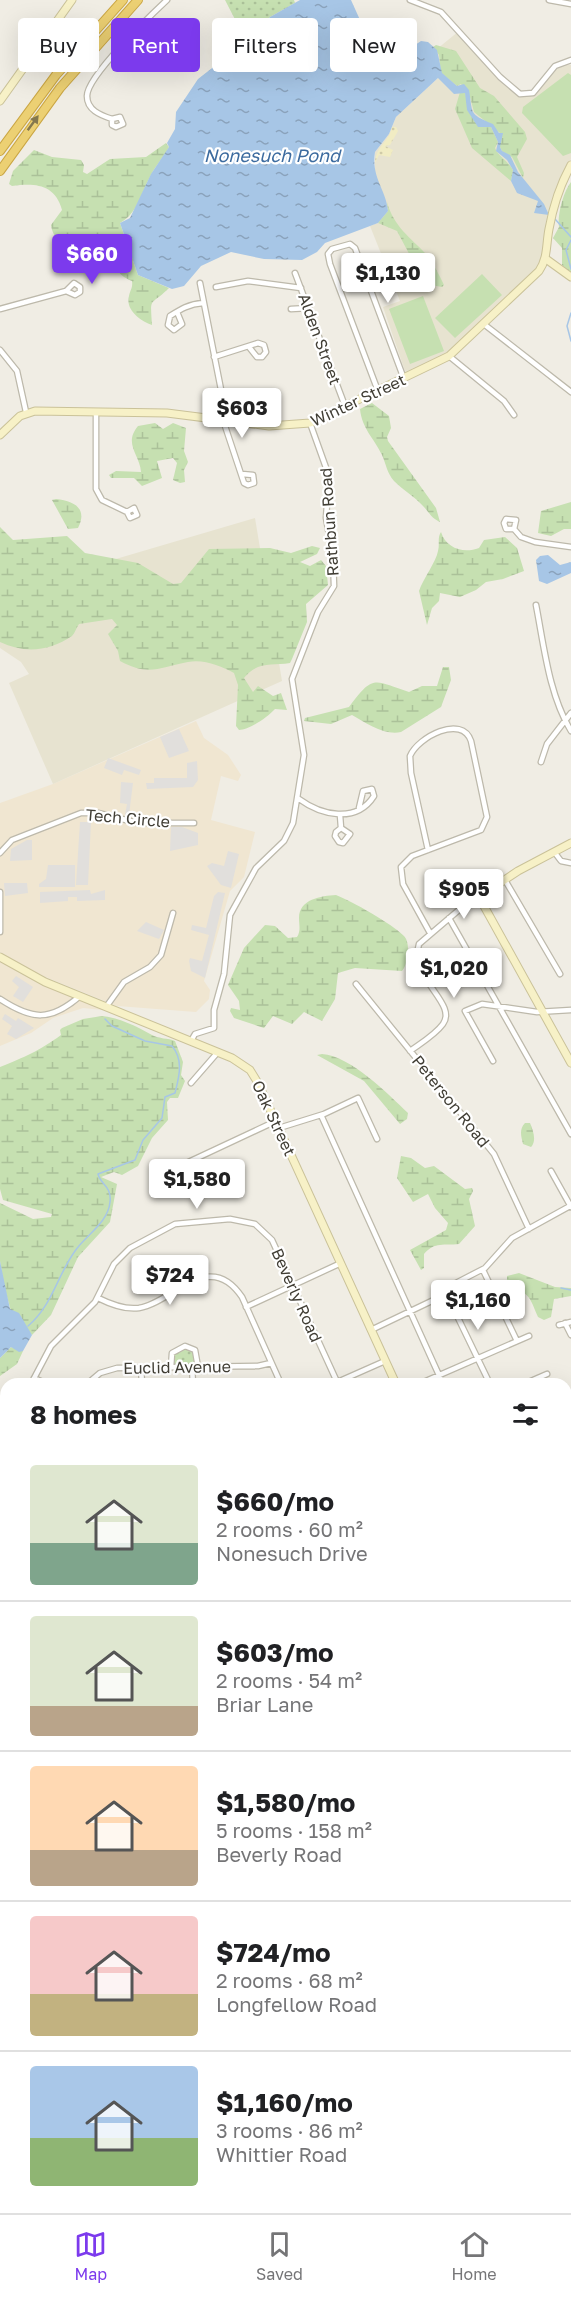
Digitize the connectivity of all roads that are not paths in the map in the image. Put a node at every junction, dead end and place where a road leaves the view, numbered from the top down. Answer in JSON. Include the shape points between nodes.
{"nodes":[{"id":1,"x":72,"y":0,"type":"edge"},
{"id":2,"x":123,"y":0,"type":"edge"},
{"id":3,"x":138,"y":0,"type":"edge"},
{"id":4,"x":167,"y":0,"type":"edge"},
{"id":5,"x":410,"y":0,"type":"edge"},
{"id":6,"x":549,"y":0,"type":"edge"},
{"id":7,"x":571,"y":4,"type":"edge"},
{"id":8,"x":571,"y":60,"type":"edge"},
{"id":9,"x":0,"y":101,"type":"edge"},
{"id":10,"x":112,"y":119,"type":"dead end"},
{"id":11,"x":0,"y":151,"type":"edge"},
{"id":12,"x":571,"y":165,"type":"edge"},
{"id":13,"x":0,"y":171,"type":"edge"},
{"id":14,"x":546,"y":259,"type":"junction"},
{"id":15,"x":295,"y":273,"type":"dead end"},
{"id":16,"x":571,"y":277,"type":"edge"},
{"id":17,"x":200,"y":283,"type":"dead end"},
{"id":18,"x":216,"y":287,"type":"dead end"},
{"id":19,"x":301,"y":288,"type":"junction"},
{"id":20,"x":66,"y":291,"type":"dead end"},
{"id":21,"x":203,"y":303,"type":"junction"},
{"id":22,"x":309,"y":308,"type":"junction"},
{"id":23,"x":0,"y":309,"type":"edge"},
{"id":24,"x":291,"y":309,"type":"dead end"},
{"id":25,"x":177,"y":312,"type":"dead end"},
{"id":26,"x":485,"y":325,"type":"junction"},
{"id":27,"x":249,"y":347,"type":"dead end"},
{"id":28,"x":0,"y":350,"type":"edge"},
{"id":29,"x":449,"y":356,"type":"junction"},
{"id":30,"x":214,"y":357,"type":"junction"},
{"id":31,"x":404,"y":379,"type":"junction"},
{"id":32,"x":378,"y":391,"type":"junction"},
{"id":33,"x":571,"y":392,"type":"edge"},
{"id":34,"x":345,"y":406,"type":"junction"},
{"id":35,"x":26,"y":412,"type":"junction"},
{"id":36,"x":96,"y":412,"type":"junction"},
{"id":37,"x":514,"y":415,"type":"dead end"},
{"id":38,"x":225,"y":420,"type":"junction"},
{"id":39,"x":310,"y":423,"type":"junction"},
{"id":40,"x":0,"y":435,"type":"edge"},
{"id":41,"x":242,"y":474,"type":"dead end"},
{"id":42,"x":127,"y":512,"type":"dead end"},
{"id":43,"x":514,"y":529,"type":"dead end"},
{"id":44,"x":571,"y":547,"type":"edge"},
{"id":45,"x":536,"y":605,"type":"dead end"},
{"id":46,"x":571,"y":713,"type":"edge"},
{"id":47,"x":565,"y":721,"type":"junction"},
{"id":48,"x":571,"y":731,"type":"edge"},
{"id":49,"x":542,"y":762,"type":"dead end"},
{"id":50,"x":299,"y":800,"type":"junction"},
{"id":51,"x":359,"y":808,"type":"dead end"},
{"id":52,"x":340,"y":815,"type":"junction"},
{"id":53,"x":195,"y":823,"type":"dead end"},
{"id":54,"x":341,"y":828,"type":"dead end"},
{"id":55,"x":571,"y":843,"type":"edge"},
{"id":56,"x":428,"y":850,"type":"junction"},
{"id":57,"x":555,"y":852,"type":"junction"},
{"id":58,"x":0,"y":853,"type":"edge"},
{"id":59,"x":571,"y":863,"type":"edge"},
{"id":60,"x":505,"y":880,"type":"junction"},
{"id":61,"x":0,"y":892,"type":"edge"},
{"id":62,"x":479,"y":897,"type":"junction"},
{"id":63,"x":173,"y":914,"type":"dead end"},
{"id":64,"x":449,"y":918,"type":"junction"},
{"id":65,"x":0,"y":932,"type":"edge"},
{"id":66,"x":430,"y":933,"type":"junction"},
{"id":67,"x":0,"y":957,"type":"edge"},
{"id":68,"x":560,"y":974,"type":"dead end"},
{"id":69,"x":356,"y":984,"type":"dead end"},
{"id":70,"x":80,"y":996,"type":"junction"},
{"id":71,"x":0,"y":999,"type":"edge"},
{"id":72,"x":500,"y":1006,"type":"junction"},
{"id":73,"x":106,"y":1007,"type":"junction"},
{"id":74,"x":571,"y":1010,"type":"edge"},
{"id":75,"x":542,"y":1011,"type":"junction"},
{"id":76,"x":190,"y":1041,"type":"junction"},
{"id":77,"x":410,"y":1051,"type":"junction"},
{"id":78,"x":218,"y":1052,"type":"junction"},
{"id":79,"x":494,"y":1061,"type":"dead end"},
{"id":80,"x":571,"y":1063,"type":"edge"},
{"id":81,"x":191,"y":1083,"type":"dead end"},
{"id":82,"x":321,"y":1115,"type":"junction"},
{"id":83,"x":277,"y":1125,"type":"junction"},
{"id":84,"x":571,"y":1134,"type":"edge"},
{"id":85,"x":377,"y":1139,"type":"dead end"},
{"id":86,"x":551,"y":1171,"type":"dead end"},
{"id":87,"x":165,"y":1173,"type":"dead end"},
{"id":88,"x":571,"y":1207,"type":"edge"},
{"id":89,"x":529,"y":1229,"type":"junction"},
{"id":90,"x":341,"y":1263,"type":"junction"},
{"id":91,"x":483,"y":1270,"type":"junction"},
{"id":92,"x":292,"y":1286,"type":"junction"},
{"id":93,"x":446,"y":1293,"type":"junction"},
{"id":94,"x":98,"y":1298,"type":"junction"},
{"id":95,"x":246,"y":1307,"type":"junction"},
{"id":96,"x":410,"y":1311,"type":"junction"},
{"id":97,"x":568,"y":1322,"type":"edge"},
{"id":98,"x":559,"y":1325,"type":"dead end"},
{"id":99,"x":371,"y":1330,"type":"junction"},
{"id":100,"x":571,"y":1335,"type":"edge"},
{"id":101,"x":529,"y":1336,"type":"dead end"},
{"id":102,"x":517,"y":1341,"type":"junction"},
{"id":103,"x":478,"y":1358,"type":"junction"},
{"id":104,"x":385,"y":1361,"type":"junction"},
{"id":105,"x":271,"y":1363,"type":"junction"},
{"id":106,"x":141,"y":1367,"type":"junction"},
{"id":107,"x":171,"y":1367,"type":"junction"},
{"id":108,"x":195,"y":1367,"type":"junction"},
{"id":109,"x":547,"y":1374,"type":"dead end"},
{"id":110,"x":439,"y":1376,"type":"junction"},
{"id":111,"x":34,"y":1378,"type":"edge"},
{"id":112,"x":95,"y":1378,"type":"edge"},
{"id":113,"x":141,"y":1378,"type":"edge"},
{"id":114,"x":194,"y":1378,"type":"edge"},
{"id":115,"x":278,"y":1378,"type":"edge"},
{"id":116,"x":333,"y":1378,"type":"edge"},
{"id":117,"x":349,"y":1378,"type":"edge"},
{"id":118,"x":393,"y":1378,"type":"edge"},
{"id":119,"x":434,"y":1378,"type":"edge"},
{"id":120,"x":487,"y":1378,"type":"edge"},
{"id":121,"x":538,"y":1378,"type":"edge"}],
"edges":[{"from":1,"to":9,"type":"street"},
{"from":2,"to":11,"type":"highway","via":[[56,75]]},
{"from":13,"to":3,"type":"highway","one_way":true,"via":[[60,88]]},
{"from":4,"to":10,"type":"street","via":[[90,85],[90,105],[98,114]]},
{"from":5,"to":8,"type":"street","via":[[441,12],[520,94],[534,93],[555,66]]},
{"from":6,"to":7,"type":"street"},
{"from":12,"to":14,"type":"street","name":"Winter Street","via":[[551,221]]},
{"from":14,"to":16,"type":"street"},
{"from":14,"to":26,"type":"street","name":"Winter Street","via":[[529,283]]},
{"from":15,"to":19,"type":"street","name":"Alden Street"},
{"from":17,"to":21,"type":"street"},
{"from":18,"to":19,"type":"street","via":[[248,281]]},
{"from":19,"to":22,"type":"street","name":"Alden Street"},
{"from":20,"to":23,"type":"street"},
{"from":21,"to":25,"type":"street","via":[[188,305]]},
{"from":21,"to":30,"type":"street"},
{"from":22,"to":24,"type":"street"},
{"from":22,"to":34,"type":"street","name":"Alden Street"},
{"from":26,"to":29,"type":"street","name":"Winter Street"},
{"from":26,"to":33,"type":"street"},
{"from":27,"to":30,"type":"street"},
{"from":28,"to":35,"type":"street","via":[[17,371]]},
{"from":29,"to":31,"type":"street","name":"Winter Street"},
{"from":29,"to":37,"type":"street","via":[[504,401]]},
{"from":30,"to":38,"type":"street"},
{"from":31,"to":32,"type":"street","name":"Winter Street"},
{"from":31,"to":32,"type":"street","via":[[352,244],[328,252]]},
{"from":32,"to":34,"type":"street","name":"Winter Street"},
{"from":34,"to":39,"type":"street","name":"Winter Street"},
{"from":35,"to":36,"type":"street","name":"Winter Street"},
{"from":35,"to":40,"type":"street"},
{"from":36,"to":38,"type":"street","name":"Winter Street","via":[[167,413]]},
{"from":36,"to":42,"type":"street","via":[[96,489],[102,500]]},
{"from":38,"to":39,"type":"street","name":"Winter Street","via":[[277,426]]},
{"from":38,"to":41,"type":"street"},
{"from":39,"to":50,"type":"street","name":"Rathbun Road","via":[[329,477],[326,518],[334,580],[292,680],[304,748]]},
{"from":43,"to":44,"type":"street","via":[[532,541]]},
{"from":45,"to":47,"type":"street","via":[[546,658]]},
{"from":46,"to":47,"type":"street"},
{"from":47,"to":48,"type":"street"},
{"from":47,"to":49,"type":"street","via":[[547,744]]},
{"from":50,"to":52,"type":"street","via":[[319,812]]},
{"from":50,"to":76,"type":"street","name":"Rathbun Road","via":[[288,836],[256,868],[230,915],[214,1028],[195,1034]]},
{"from":51,"to":52,"type":"street"},
{"from":52,"to":54,"type":"street"},
{"from":53,"to":58,"type":"street","name":"Tech Circle","via":[[138,823],[84,813],[12,840]]},
{"from":55,"to":57,"type":"street"},
{"from":56,"to":56,"type":"street","via":[[481,830],[486,823],[471,741],[467,731],[460,728],[449,728],[421,743],[410,756]]},
{"from":56,"to":66,"type":"street","via":[[405,861],[399,873]]},
{"from":57,"to":59,"type":"street","via":[[561,861]]},
{"from":57,"to":60,"type":"street"},
{"from":60,"to":62,"type":"street"},
{"from":60,"to":68,"type":"street"},
{"from":61,"to":65,"type":"street"},
{"from":62,"to":64,"type":"street"},
{"from":62,"to":75,"type":"street"},
{"from":63,"to":73,"type":"street","via":[[161,955],[150,967],[124,982]]},
{"from":64,"to":66,"type":"street"},
{"from":64,"to":72,"type":"street"},
{"from":66,"to":77,"type":"street","via":[[417,946],[418,966],[447,1015],[440,1027]]},
{"from":67,"to":70,"type":"street","name":"Oak Street","via":[[29,975]]},
{"from":69,"to":77,"type":"street","name":"Peterson Road"},
{"from":70,"to":71,"type":"street","via":[[60,1011],[39,1016],[24,1014]]},
{"from":70,"to":73,"type":"street","name":"Oak Street"},
{"from":72,"to":75,"type":"street"},
{"from":72,"to":79,"type":"street","via":[[482,1004],[465,1011]]},
{"from":72,"to":84,"type":"street"},
{"from":73,"to":76,"type":"street","name":"Oak Street"},
{"from":74,"to":75,"type":"street"},
{"from":75,"to":80,"type":"street"},
{"from":76,"to":78,"type":"street","name":"Oak Street"},
{"from":77,"to":89,"type":"street","name":"Peterson Road","via":[[494,1154]]},
{"from":78,"to":81,"type":"street"},
{"from":78,"to":83,"type":"street","name":"Oak Street","via":[[237,1060],[253,1074]]},
{"from":82,"to":83,"type":"street"},
{"from":82,"to":85,"type":"street","via":[[358,1098]]},
{"from":82,"to":96,"type":"street"},
{"from":83,"to":87,"type":"street"},
{"from":83,"to":90,"type":"street","name":"Oak Street"},
{"from":86,"to":88,"type":"street"},
{"from":88,"to":89,"type":"street"},
{"from":89,"to":91,"type":"street","via":[[507,1242]]},
{"from":90,"to":92,"type":"street"},
{"from":90,"to":99,"type":"street","name":"Oak Street"},
{"from":91,"to":93,"type":"street","via":[[454,1284]]},
{"from":91,"to":102,"type":"street"},
{"from":92,"to":94,"type":"street","name":"Beverly Road","via":[[266,1232],[251,1222],[230,1219],[175,1224],[130,1248],[114,1264]]},
{"from":92,"to":95,"type":"street"},
{"from":92,"to":116,"type":"street","name":"Beverly Road"},
{"from":93,"to":96,"type":"street"},
{"from":93,"to":103,"type":"street"},
{"from":94,"to":95,"type":"street","via":[[138,1308],[191,1281],[208,1277],[233,1287]]},
{"from":94,"to":111,"type":"street","name":"Beverly Road","via":[[55,1342]]},
{"from":95,"to":105,"type":"street"},
{"from":96,"to":99,"type":"street"},
{"from":96,"to":110,"type":"street"},
{"from":97,"to":98,"type":"street"},
{"from":97,"to":100,"type":"street"},
{"from":99,"to":104,"type":"street","name":"Oak Street"},
{"from":101,"to":102,"type":"street"},
{"from":102,"to":103,"type":"street"},
{"from":103,"to":110,"type":"street"},
{"from":103,"to":120,"type":"street"},
{"from":104,"to":117,"type":"street"},
{"from":104,"to":118,"type":"street","name":"Oak Street"},
{"from":105,"to":108,"type":"street","name":"Euclid Avenue"},
{"from":105,"to":115,"type":"street"},
{"from":106,"to":107,"type":"street","name":"Euclid Avenue"},
{"from":106,"to":112,"type":"street","name":"Euclid Avenue","via":[[104,1371]]},
{"from":106,"to":113,"type":"street"},
{"from":107,"to":108,"type":"street","name":"Euclid Avenue"},
{"from":107,"to":108,"type":"street","via":[[172,1353],[185,1346],[195,1350]]},
{"from":108,"to":114,"type":"street"},
{"from":109,"to":121,"type":"street"},
{"from":110,"to":119,"type":"street"}]}
